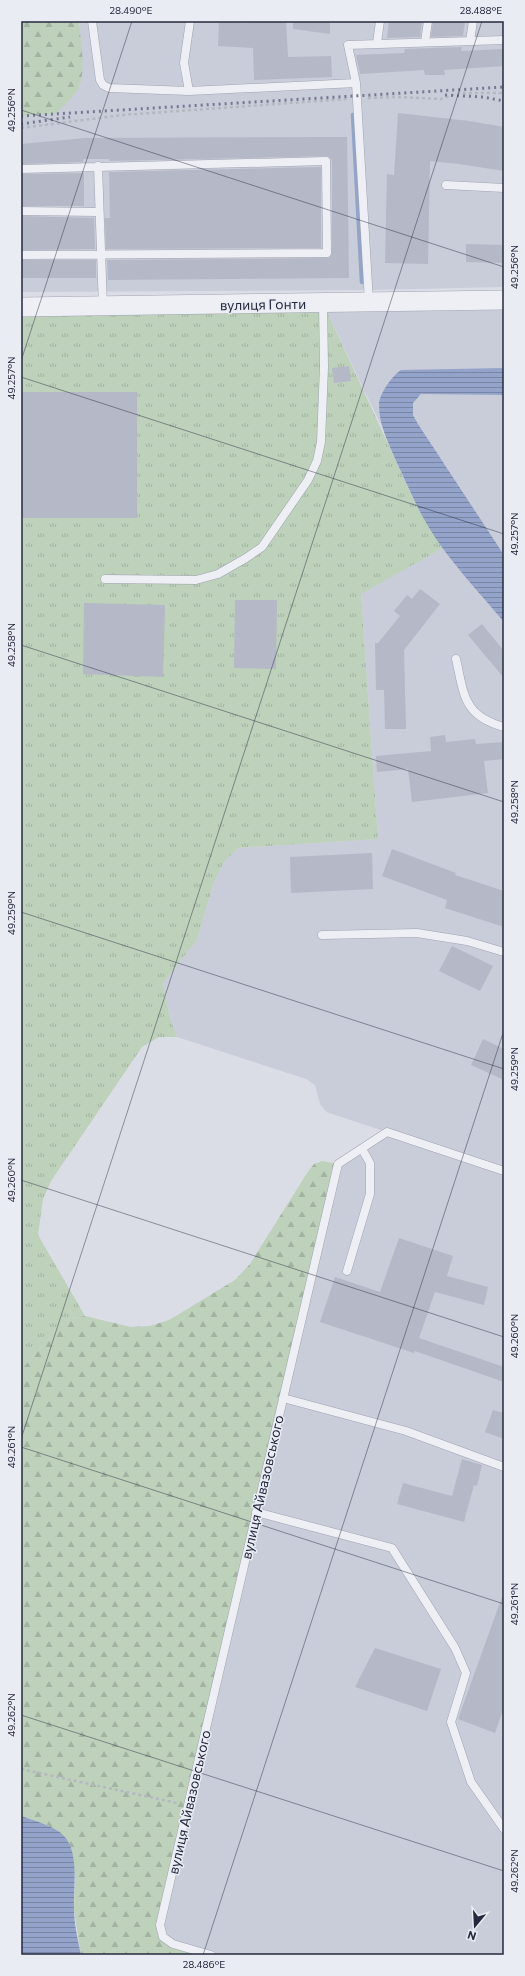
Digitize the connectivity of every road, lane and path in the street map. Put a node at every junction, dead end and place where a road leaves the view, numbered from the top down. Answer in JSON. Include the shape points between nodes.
{"nodes":[{"id":1,"x":92,"y":21,"type":"edge"},
{"id":2,"x":190,"y":21,"type":"edge"},
{"id":3,"x":380,"y":21,"type":"edge"},
{"id":4,"x":428,"y":21,"type":"edge"},
{"id":5,"x":473,"y":21,"type":"edge"},
{"id":6,"x":504,"y":40,"type":"edge"},
{"id":7,"x":470,"y":41,"type":"junction"},
{"id":8,"x":425,"y":42,"type":"junction"},
{"id":9,"x":377,"y":44,"type":"junction"},
{"id":10,"x":356,"y":84,"type":"junction"},
{"id":11,"x":189,"y":91,"type":"junction"},
{"id":12,"x":504,"y":93,"type":"edge"},
{"id":13,"x":357,"y":99,"type":"junction"},
{"id":14,"x":21,"y":128,"type":"edge"},
{"id":15,"x":98,"y":166,"type":"junction"},
{"id":16,"x":21,"y":169,"type":"edge"},
{"id":17,"x":446,"y":185,"type":"dead end"},
{"id":18,"x":504,"y":188,"type":"edge"},
{"id":19,"x":21,"y":211,"type":"edge"},
{"id":20,"x":98,"y":212,"type":"junction"},
{"id":21,"x":102,"y":254,"type":"junction"},
{"id":22,"x":21,"y":255,"type":"edge"},
{"id":23,"x":504,"y":300,"type":"edge"},
{"id":24,"x":369,"y":302,"type":"junction"},
{"id":25,"x":323,"y":303,"type":"junction"},
{"id":26,"x":21,"y":307,"type":"edge"},
{"id":27,"x":103,"y":307,"type":"junction"},
{"id":28,"x":105,"y":579,"type":"dead end"},
{"id":29,"x":456,"y":659,"type":"dead end"},
{"id":30,"x":504,"y":727,"type":"edge"},
{"id":31,"x":322,"y":935,"type":"dead end"},
{"id":32,"x":504,"y":952,"type":"edge"},
{"id":33,"x":362,"y":1149,"type":"junction"},
{"id":34,"x":504,"y":1171,"type":"edge"},
{"id":35,"x":347,"y":1271,"type":"dead end"},
{"id":36,"x":283,"y":1398,"type":"junction"},
{"id":37,"x":504,"y":1467,"type":"edge"},
{"id":38,"x":256,"y":1512,"type":"junction"},
{"id":39,"x":21,"y":1768,"type":"edge"},
{"id":40,"x":188,"y":1806,"type":"junction"},
{"id":41,"x":504,"y":1829,"type":"edge"},
{"id":42,"x":211,"y":1955,"type":"edge"}],
"edges":[{"from":1,"to":11,"type":"lane","via":[[100,80],[103,85],[109,88]]},
{"from":2,"to":11,"type":"lane","via":[[184,62]]},
{"from":3,"to":9,"type":"lane"},
{"from":4,"to":8,"type":"lane"},
{"from":5,"to":7,"type":"lane"},
{"from":6,"to":7,"type":"lane"},
{"from":7,"to":8,"type":"lane"},
{"from":8,"to":9,"type":"lane"},
{"from":9,"to":10,"type":"lane","via":[[348,45]]},
{"from":10,"to":11,"type":"lane"},
{"from":10,"to":13,"type":"lane"},
{"from":12,"to":13,"type":"path","via":[[458,93],[441,99]]},
{"from":13,"to":14,"type":"path","via":[[122,115]]},
{"from":13,"to":24,"type":"lane"},
{"from":15,"to":16,"type":"lane"},
{"from":15,"to":20,"type":"lane"},
{"from":15,"to":21,"type":"lane","via":[[326,161],[327,253]]},
{"from":17,"to":18,"type":"lane"},
{"from":19,"to":20,"type":"lane"},
{"from":20,"to":21,"type":"lane"},
{"from":21,"to":22,"type":"lane"},
{"from":21,"to":27,"type":"lane"},
{"from":23,"to":24,"type":"street","name":"вулиця Гонти"},
{"from":24,"to":25,"type":"street","name":"вулиця Гонти"},
{"from":25,"to":27,"type":"street","name":"вулиця Гонти"},
{"from":25,"to":28,"type":"lane","via":[[324,367],[321,442],[317,461],[308,480],[262,547],[218,574],[196,580]]},
{"from":26,"to":27,"type":"street","name":"вулиця Гонти"},
{"from":29,"to":30,"type":"lane","via":[[466,703],[479,716]]},
{"from":31,"to":32,"type":"lane","via":[[417,933],[467,941]]},
{"from":33,"to":34,"type":"lane","name":"вулиця Айвазовського","via":[[387,1132]]},
{"from":33,"to":35,"type":"lane","via":[[370,1163],[370,1194]]},
{"from":33,"to":36,"type":"lane","name":"вулиця Айвазовського","via":[[338,1164]]},
{"from":36,"to":37,"type":"lane","via":[[406,1431]]},
{"from":36,"to":38,"type":"lane","name":"вулиця Айвазовського"},
{"from":38,"to":40,"type":"lane","name":"вулиця Айвазовського"},
{"from":38,"to":41,"type":"lane","via":[[392,1548],[455,1648],[466,1673],[451,1722],[471,1782]]},
{"from":39,"to":40,"type":"path"},
{"from":40,"to":42,"type":"lane","name":"вулиця Айвазовського","via":[[160,1925],[164,1936],[173,1944]]}]}
